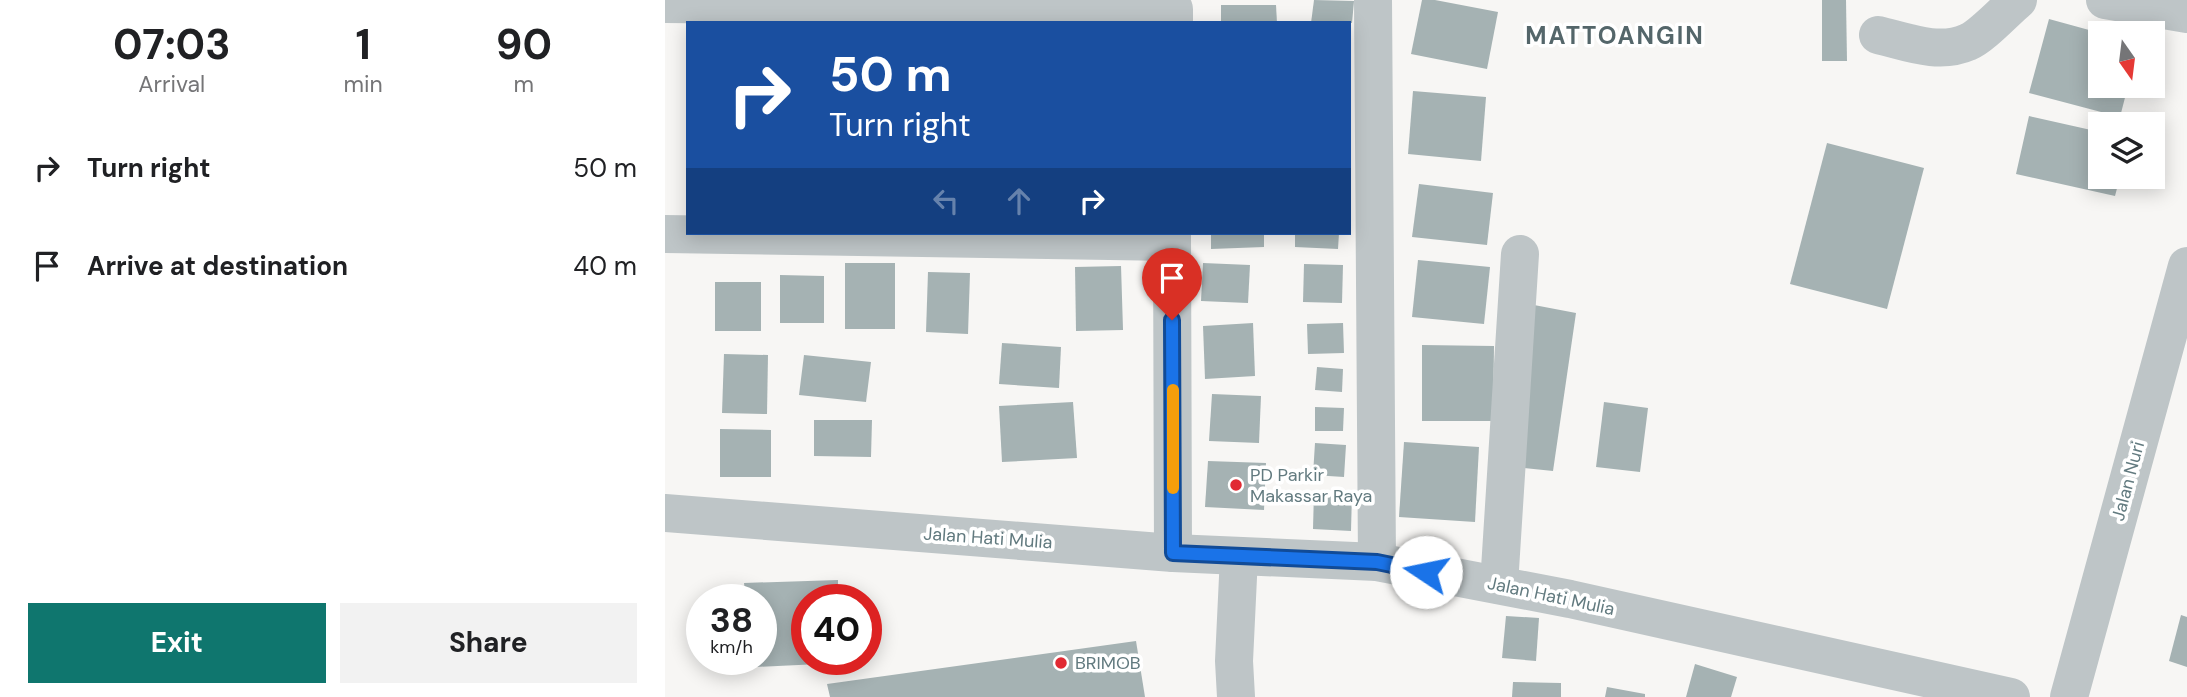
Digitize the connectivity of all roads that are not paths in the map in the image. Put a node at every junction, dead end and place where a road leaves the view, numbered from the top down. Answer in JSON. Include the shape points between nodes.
{"nodes":[{"id":1,"x":1373,"y":0,"type":"edge"},
{"id":2,"x":2018,"y":0,"type":"edge"},
{"id":3,"x":2105,"y":0,"type":"edge"},
{"id":4,"x":665,"y":4,"type":"edge"},
{"id":5,"x":2187,"y":14,"type":"edge"},
{"id":6,"x":1174,"y":16,"type":"edge"},
{"id":7,"x":1878,"y":35,"type":"dead end"},
{"id":8,"x":665,"y":234,"type":"edge"},
{"id":9,"x":686,"y":234,"type":"edge"},
{"id":10,"x":834,"y":235,"type":"edge"},
{"id":11,"x":1172,"y":237,"type":"edge"},
{"id":12,"x":1520,"y":254,"type":"dead end"},
{"id":13,"x":2187,"y":266,"type":"edge"},
{"id":14,"x":665,"y":513,"type":"edge"},
{"id":15,"x":1173,"y":553,"type":"junction"},
{"id":16,"x":1239,"y":556,"type":"junction"},
{"id":17,"x":1377,"y":562,"type":"junction"},
{"id":18,"x":1499,"y":585,"type":"junction"},
{"id":19,"x":1236,"y":697,"type":"edge"},
{"id":20,"x":2011,"y":697,"type":"edge"},
{"id":21,"x":2069,"y":697,"type":"edge"}],
"edges":[{"from":1,"to":17,"type":"street"},
{"from":2,"to":7,"type":"street","via":[[1970,42],[1949,48],[1935,49]]},
{"from":3,"to":5,"type":"street"},
{"from":4,"to":6,"type":"street"},
{"from":8,"to":9,"type":"street"},
{"from":10,"to":11,"type":"street"},
{"from":11,"to":15,"type":"street"},
{"from":12,"to":18,"type":"street"},
{"from":13,"to":21,"type":"street","name":"Jalan Nuri"},
{"from":14,"to":15,"type":"street","name":"Jalan Hati Mulia"},
{"from":15,"to":16,"type":"street","name":"Jalan Hati Mulia"},
{"from":16,"to":17,"type":"street","name":"Jalan Hati Mulia"},
{"from":16,"to":19,"type":"street"},
{"from":17,"to":18,"type":"street","name":"Jalan Hati Mulia"},
{"from":18,"to":20,"type":"street","name":"Jalan Hati Mulia"}]}
